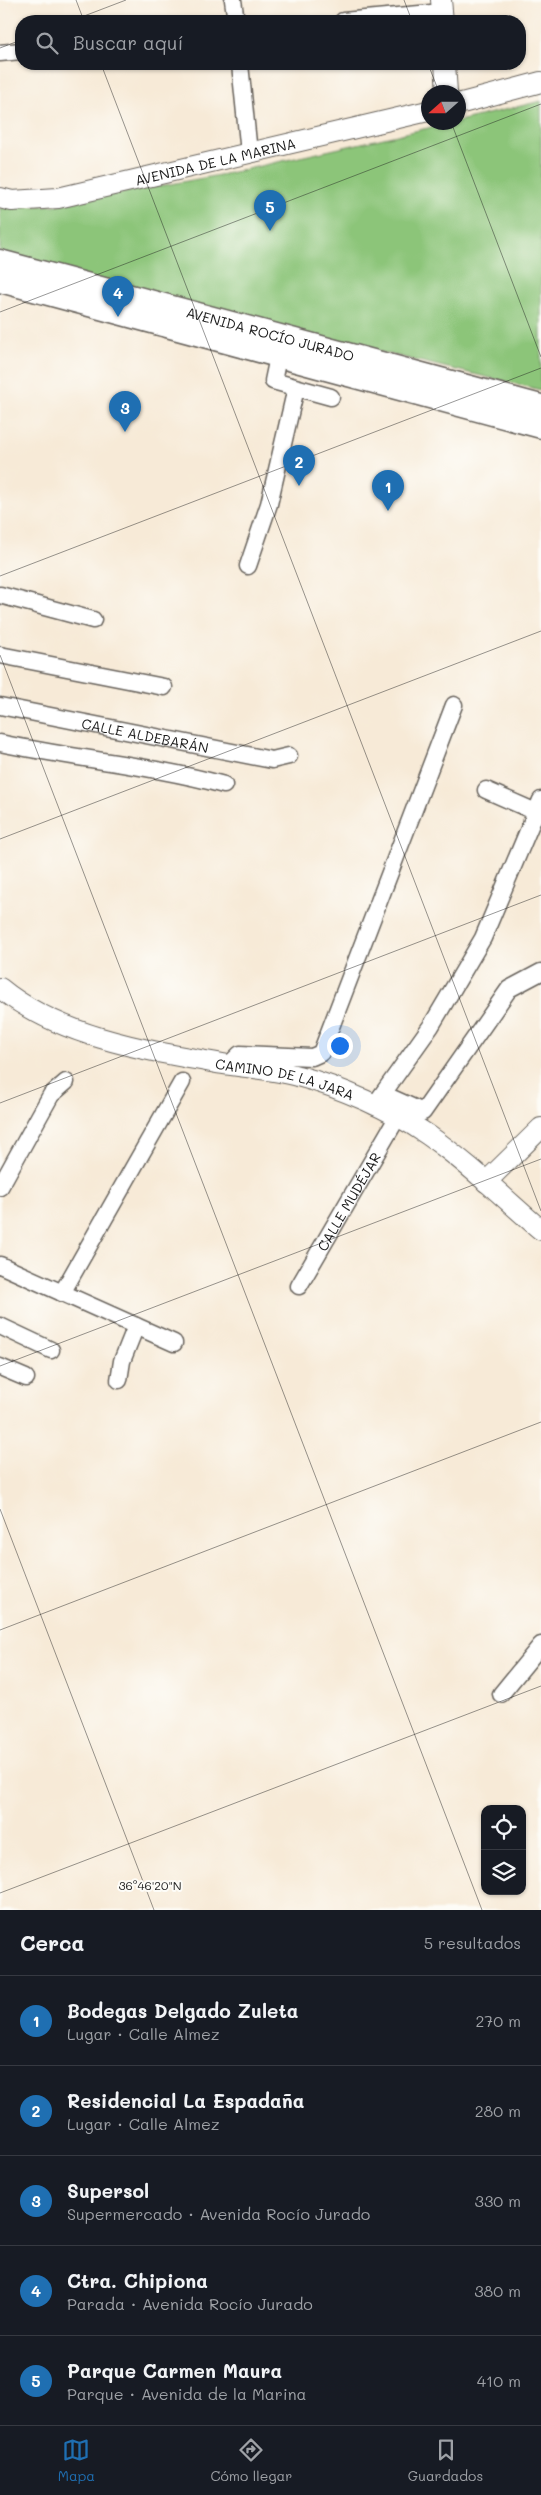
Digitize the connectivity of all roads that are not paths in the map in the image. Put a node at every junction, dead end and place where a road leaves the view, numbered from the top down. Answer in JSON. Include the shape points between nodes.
{"nodes":[{"id":1,"x":233,"y":0,"type":"edge"},
{"id":2,"x":442,"y":11,"type":"edge"},
{"id":3,"x":235,"y":15,"type":"edge"},
{"id":4,"x":402,"y":15,"type":"edge"},
{"id":5,"x":15,"y":53,"type":"edge"},
{"id":6,"x":0,"y":54,"type":"edge"},
{"id":7,"x":241,"y":70,"type":"edge"},
{"id":8,"x":445,"y":70,"type":"edge"},
{"id":9,"x":541,"y":82,"type":"edge"},
{"id":10,"x":446,"y":85,"type":"edge"},
{"id":11,"x":466,"y":102,"type":"edge"},
{"id":12,"x":421,"y":113,"type":"edge"},
{"id":13,"x":249,"y":153,"type":"junction"},
{"id":14,"x":0,"y":198,"type":"edge"},
{"id":15,"x":0,"y":261,"type":"edge"},
{"id":16,"x":0,"y":281,"type":"edge"},
{"id":17,"x":278,"y":357,"type":"junction"},
{"id":18,"x":296,"y":388,"type":"junction"},
{"id":19,"x":331,"y":397,"type":"dead end"},
{"id":20,"x":541,"y":406,"type":"edge"},
{"id":21,"x":541,"y":427,"type":"edge"},
{"id":22,"x":248,"y":566,"type":"dead end"},
{"id":23,"x":0,"y":595,"type":"edge"},
{"id":24,"x":93,"y":620,"type":"dead end"},
{"id":25,"x":0,"y":655,"type":"edge"},
{"id":26,"x":164,"y":687,"type":"dead end"},
{"id":27,"x":454,"y":705,"type":"dead end"},
{"id":28,"x":0,"y":706,"type":"edge"},
{"id":29,"x":0,"y":743,"type":"edge"},
{"id":30,"x":289,"y":756,"type":"dead end"},
{"id":31,"x":224,"y":785,"type":"dead end"},
{"id":32,"x":486,"y":790,"type":"dead end"},
{"id":33,"x":539,"y":806,"type":"edge"},
{"id":34,"x":541,"y":972,"type":"edge"},
{"id":35,"x":0,"y":988,"type":"edge"},
{"id":36,"x":229,"y":1065,"type":"junction"},
{"id":37,"x":66,"y":1082,"type":"dead end"},
{"id":38,"x":182,"y":1082,"type":"dead end"},
{"id":39,"x":379,"y":1100,"type":"junction"},
{"id":40,"x":397,"y":1118,"type":"junction"},
{"id":41,"x":541,"y":1128,"type":"edge"},
{"id":42,"x":486,"y":1182,"type":"junction"},
{"id":43,"x":0,"y":1187,"type":"edge"},
{"id":44,"x":541,"y":1230,"type":"edge"},
{"id":45,"x":0,"y":1265,"type":"edge"},
{"id":46,"x":299,"y":1286,"type":"dead end"},
{"id":47,"x":62,"y":1293,"type":"junction"},
{"id":48,"x":0,"y":1326,"type":"edge"},
{"id":49,"x":136,"y":1326,"type":"junction"},
{"id":50,"x":174,"y":1343,"type":"dead end"},
{"id":51,"x":51,"y":1350,"type":"dead end"},
{"id":52,"x":0,"y":1367,"type":"edge"},
{"id":53,"x":26,"y":1378,"type":"dead end"},
{"id":54,"x":120,"y":1380,"type":"dead end"},
{"id":55,"x":541,"y":1645,"type":"edge"},
{"id":56,"x":501,"y":1694,"type":"dead end"}],
"edges":[{"from":1,"to":3,"type":"street"},
{"from":2,"to":4,"type":"street"},
{"from":5,"to":6,"type":"street"},
{"from":7,"to":13,"type":"street"},
{"from":8,"to":10,"type":"street"},
{"from":9,"to":11,"type":"street"},
{"from":12,"to":13,"type":"street","name":"AVENIDA DE LA MARINA"},
{"from":13,"to":14,"type":"street","name":"AVENIDA DE LA MARINA","via":[[58,198],[12,202]]},
{"from":15,"to":20,"type":"main road","name":"AVENIDA ROCÍO JURADO"},
{"from":16,"to":17,"type":"main road","name":"AVENIDA ROCÍO JURADO"},
{"from":17,"to":18,"type":"street","name":"AVENIDA ROCÍO JURADO","via":[[273,381]]},
{"from":17,"to":21,"type":"main road","name":"AVENIDA ROCÍO JURADO"},
{"from":18,"to":19,"type":"street","name":"AVENIDA ROCÍO JURADO"},
{"from":18,"to":22,"type":"street","via":[[268,504]]},
{"from":23,"to":24,"type":"street"},
{"from":25,"to":26,"type":"street"},
{"from":27,"to":36,"type":"street","via":[[320,1053],[312,1057],[240,1054]]},
{"from":28,"to":30,"type":"street","name":"CALLE ALDEBARÁN","via":[[272,760]]},
{"from":29,"to":31,"type":"street","via":[[178,773]]},
{"from":32,"to":33,"type":"street"},
{"from":33,"to":39,"type":"street","via":[[483,938],[431,1026]]},
{"from":34,"to":39,"type":"street","via":[[509,989],[423,1112]]},
{"from":35,"to":36,"type":"street","name":"CAMINO DE LA JARA","via":[[39,1014],[65,1026],[123,1043]]},
{"from":36,"to":39,"type":"street","name":"CAMINO DE LA JARA","via":[[297,1075]]},
{"from":37,"to":43,"type":"street","via":[[51,1095]]},
{"from":38,"to":47,"type":"street"},
{"from":39,"to":40,"type":"street","name":"CAMINO DE LA JARA"},
{"from":40,"to":42,"type":"street","name":"CAMINO DE LA JARA","via":[[427,1135]]},
{"from":40,"to":46,"type":"street","name":"CALLE MUDÉJAR"},
{"from":41,"to":42,"type":"street"},
{"from":42,"to":44,"type":"street","name":"CAMINO DE LA JARA"},
{"from":45,"to":47,"type":"street"},
{"from":47,"to":49,"type":"street"},
{"from":48,"to":51,"type":"street"},
{"from":49,"to":50,"type":"street"},
{"from":49,"to":54,"type":"street","via":[[122,1361]]},
{"from":52,"to":53,"type":"street"},
{"from":55,"to":56,"type":"street"}]}
